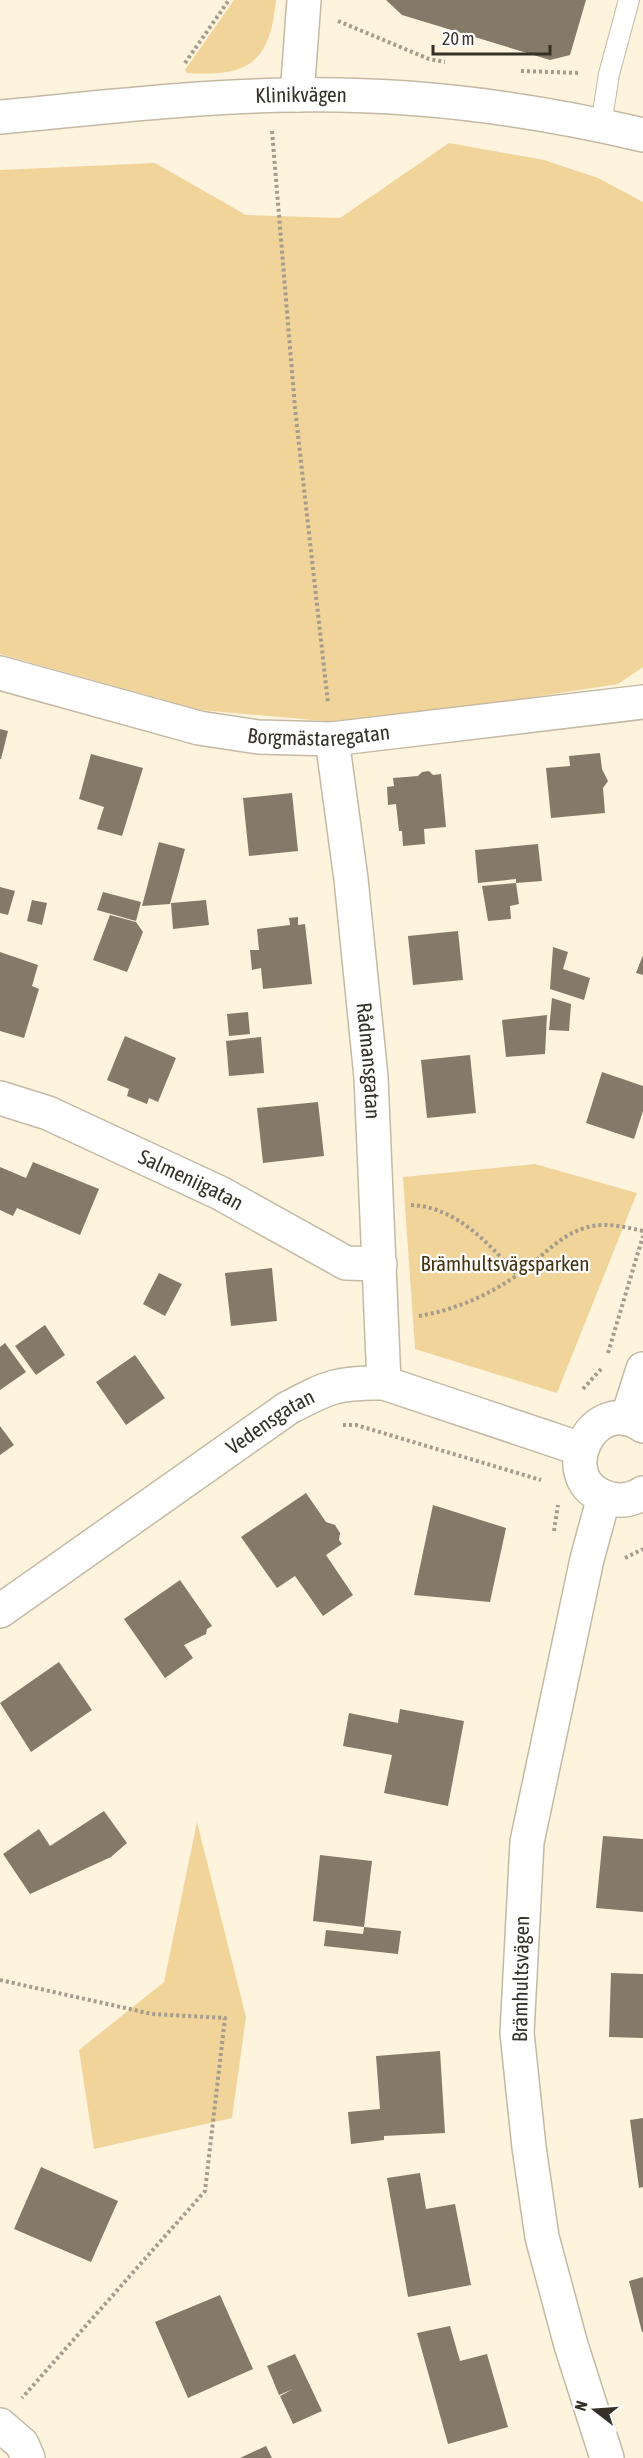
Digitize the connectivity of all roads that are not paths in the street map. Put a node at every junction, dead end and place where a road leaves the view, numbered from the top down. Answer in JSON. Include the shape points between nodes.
{"nodes":[{"id":1,"x":629,"y":0,"type":"edge"},
{"id":2,"x":303,"y":10,"type":"edge"},
{"id":3,"x":297,"y":95,"type":"junction"},
{"id":4,"x":0,"y":117,"type":"edge"},
{"id":5,"x":601,"y":125,"type":"junction"},
{"id":6,"x":643,"y":135,"type":"edge"},
{"id":7,"x":0,"y":673,"type":"edge"},
{"id":8,"x":643,"y":702,"type":"edge"},
{"id":9,"x":332,"y":739,"type":"junction"},
{"id":10,"x":0,"y":1098,"type":"edge"},
{"id":11,"x":380,"y":1264,"type":"junction"},
{"id":12,"x":643,"y":1369,"type":"edge"},
{"id":13,"x":384,"y":1383,"type":"junction"},
{"id":14,"x":635,"y":1423,"type":"edge"},
{"id":15,"x":581,"y":1449,"type":"junction"},
{"id":16,"x":643,"y":1493,"type":"edge"},
{"id":17,"x":604,"y":1497,"type":"junction"},
{"id":18,"x":0,"y":1611,"type":"edge"},
{"id":19,"x":8,"y":2415,"type":"edge"},
{"id":20,"x":28,"y":2458,"type":"edge"},
{"id":21,"x":607,"y":2458,"type":"edge"}],
"edges":[{"from":1,"to":5,"type":"lane","via":[[609,74]]},
{"from":2,"to":3,"type":"street"},
{"from":3,"to":4,"type":"street","name":"Klinikvägen"},
{"from":3,"to":5,"type":"street","name":"Klinikvägen","via":[[411,98],[491,106]]},
{"from":5,"to":6,"type":"street","name":"Klinikvägen"},
{"from":7,"to":9,"type":"street","name":"Borgmästaregatan","via":[[200,728],[258,737]]},
{"from":8,"to":9,"type":"street","name":"Borgmästaregatan"},
{"from":9,"to":11,"type":"street","name":"Rådmansgatan","via":[[371,1077]]},
{"from":10,"to":11,"type":"street","name":"Salmeniigatan","via":[[48,1113],[220,1193],[346,1263]]},
{"from":11,"to":13,"type":"street","name":"Rådmansgatan"},
{"from":12,"to":14,"type":"street"},
{"from":13,"to":15,"type":"street","name":"Vedensgatan"},
{"from":13,"to":18,"type":"street","name":"Vedensgatan","via":[[328,1386],[288,1408]]},
{"from":14,"to":15,"type":"street","via":[[607,1421],[598,1425],[590,1431]]},
{"from":15,"to":17,"type":"street","via":[[581,1473],[586,1483]]},
{"from":16,"to":17,"type":"street","via":[[629,1500]]},
{"from":17,"to":21,"type":"street","name":"Brämhultsvägen","via":[[527,1842],[517,2033],[542,2237]]},
{"from":19,"to":20,"type":"street"}]}
